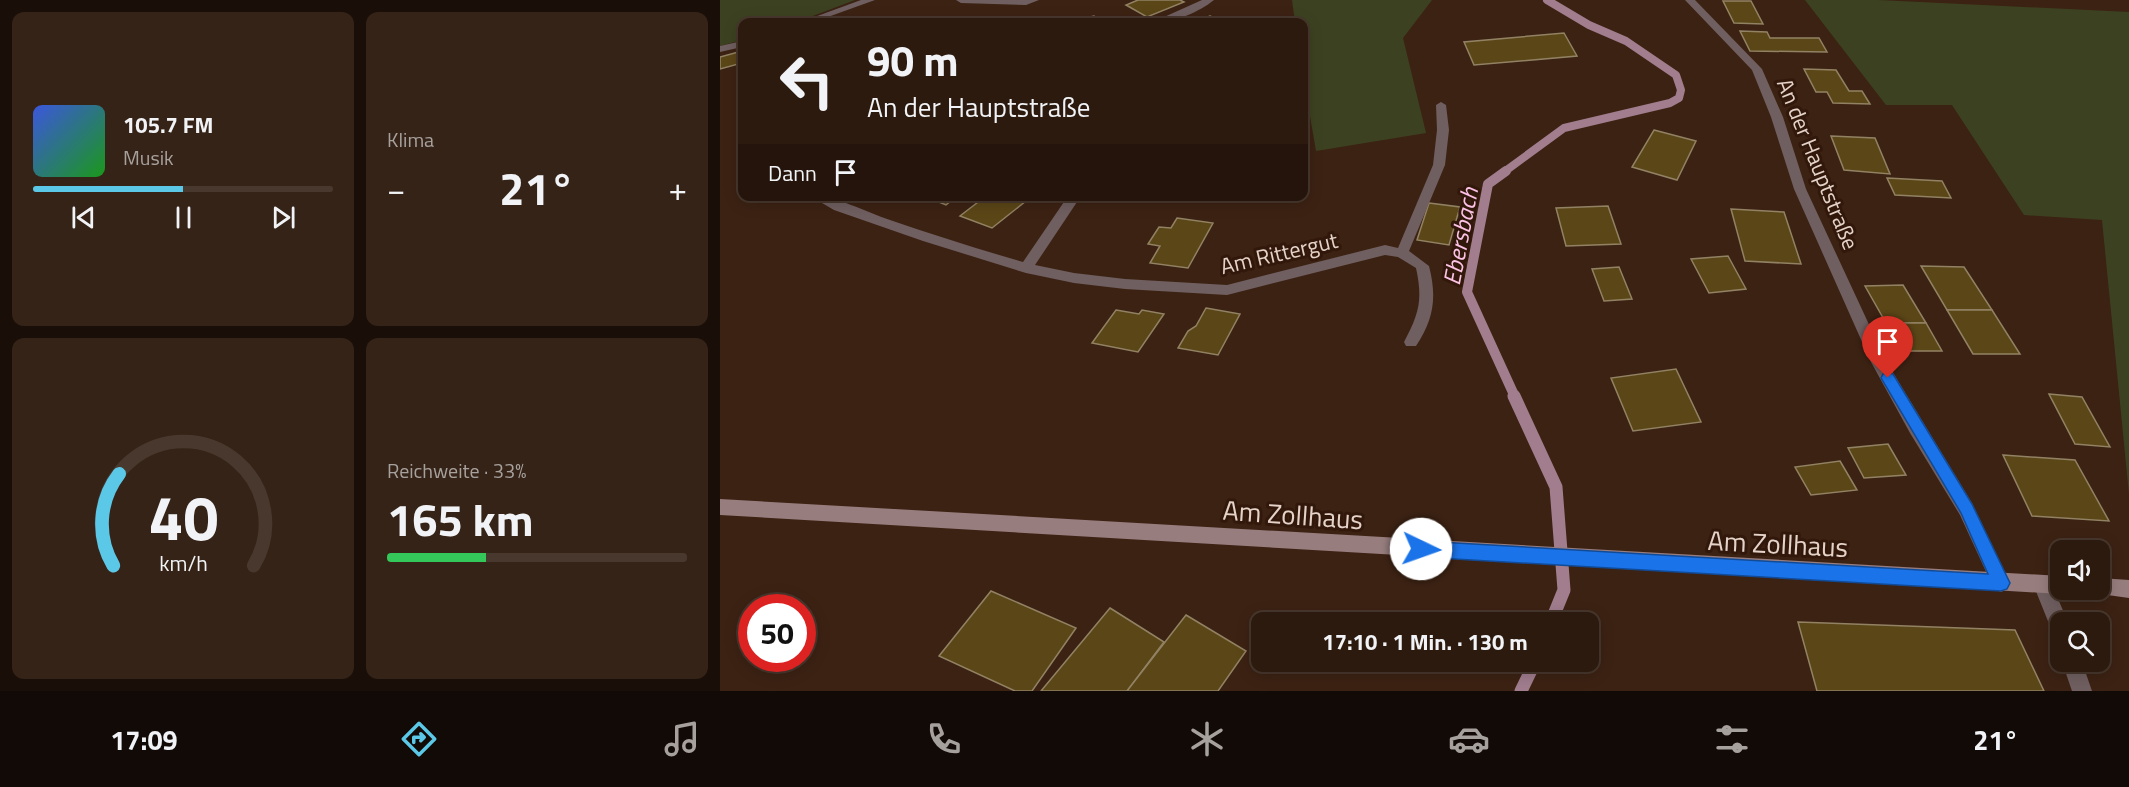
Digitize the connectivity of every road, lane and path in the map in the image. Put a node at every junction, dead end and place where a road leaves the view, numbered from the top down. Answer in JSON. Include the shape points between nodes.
{"nodes":[{"id":1,"x":870,"y":0,"type":"edge"},
{"id":2,"x":961,"y":0,"type":"edge"},
{"id":3,"x":1034,"y":0,"type":"edge"},
{"id":4,"x":1209,"y":0,"type":"edge"},
{"id":5,"x":1690,"y":0,"type":"edge"},
{"id":6,"x":818,"y":18,"type":"edge"},
{"id":7,"x":1170,"y":18,"type":"edge"},
{"id":8,"x":738,"y":45,"type":"edge"},
{"id":9,"x":720,"y":49,"type":"edge"},
{"id":10,"x":1441,"y":105,"type":"dead end"},
{"id":11,"x":826,"y":201,"type":"edge"},
{"id":12,"x":1072,"y":201,"type":"edge"},
{"id":13,"x":1402,"y":253,"type":"junction"},
{"id":14,"x":1026,"y":268,"type":"junction"},
{"id":15,"x":1411,"y":342,"type":"dead end"},
{"id":16,"x":720,"y":507,"type":"edge"},
{"id":17,"x":2001,"y":583,"type":"junction"},
{"id":18,"x":2050,"y":584,"type":"edge"},
{"id":19,"x":2110,"y":588,"type":"edge"},
{"id":20,"x":2129,"y":589,"type":"edge"},
{"id":21,"x":2075,"y":672,"type":"edge"},
{"id":22,"x":2082,"y":691,"type":"edge"}],
"edges":[{"from":1,"to":6,"type":"street"},
{"from":2,"to":3,"type":"street"},
{"from":4,"to":7,"type":"street"},
{"from":5,"to":17,"type":"street","name":"An der Hauptstraße","via":[[1757,69],[1800,189],[1874,351],[1966,509]]},
{"from":8,"to":9,"type":"street"},
{"from":10,"to":13,"type":"street","via":[[1439,165]]},
{"from":11,"to":14,"type":"street","name":"Am Rittergut"},
{"from":12,"to":14,"type":"street"},
{"from":13,"to":14,"type":"street","name":"Am Rittergut","via":[[1385,250],[1227,290],[1125,284]]},
{"from":13,"to":15,"type":"street","via":[[1422,266],[1427,285],[1424,324]]},
{"from":16,"to":17,"type":"main road","name":"Am Zollhaus"},
{"from":17,"to":18,"type":"main road","name":"Am Zollhaus"},
{"from":19,"to":20,"type":"main road"},
{"from":21,"to":22,"type":"street"}]}
